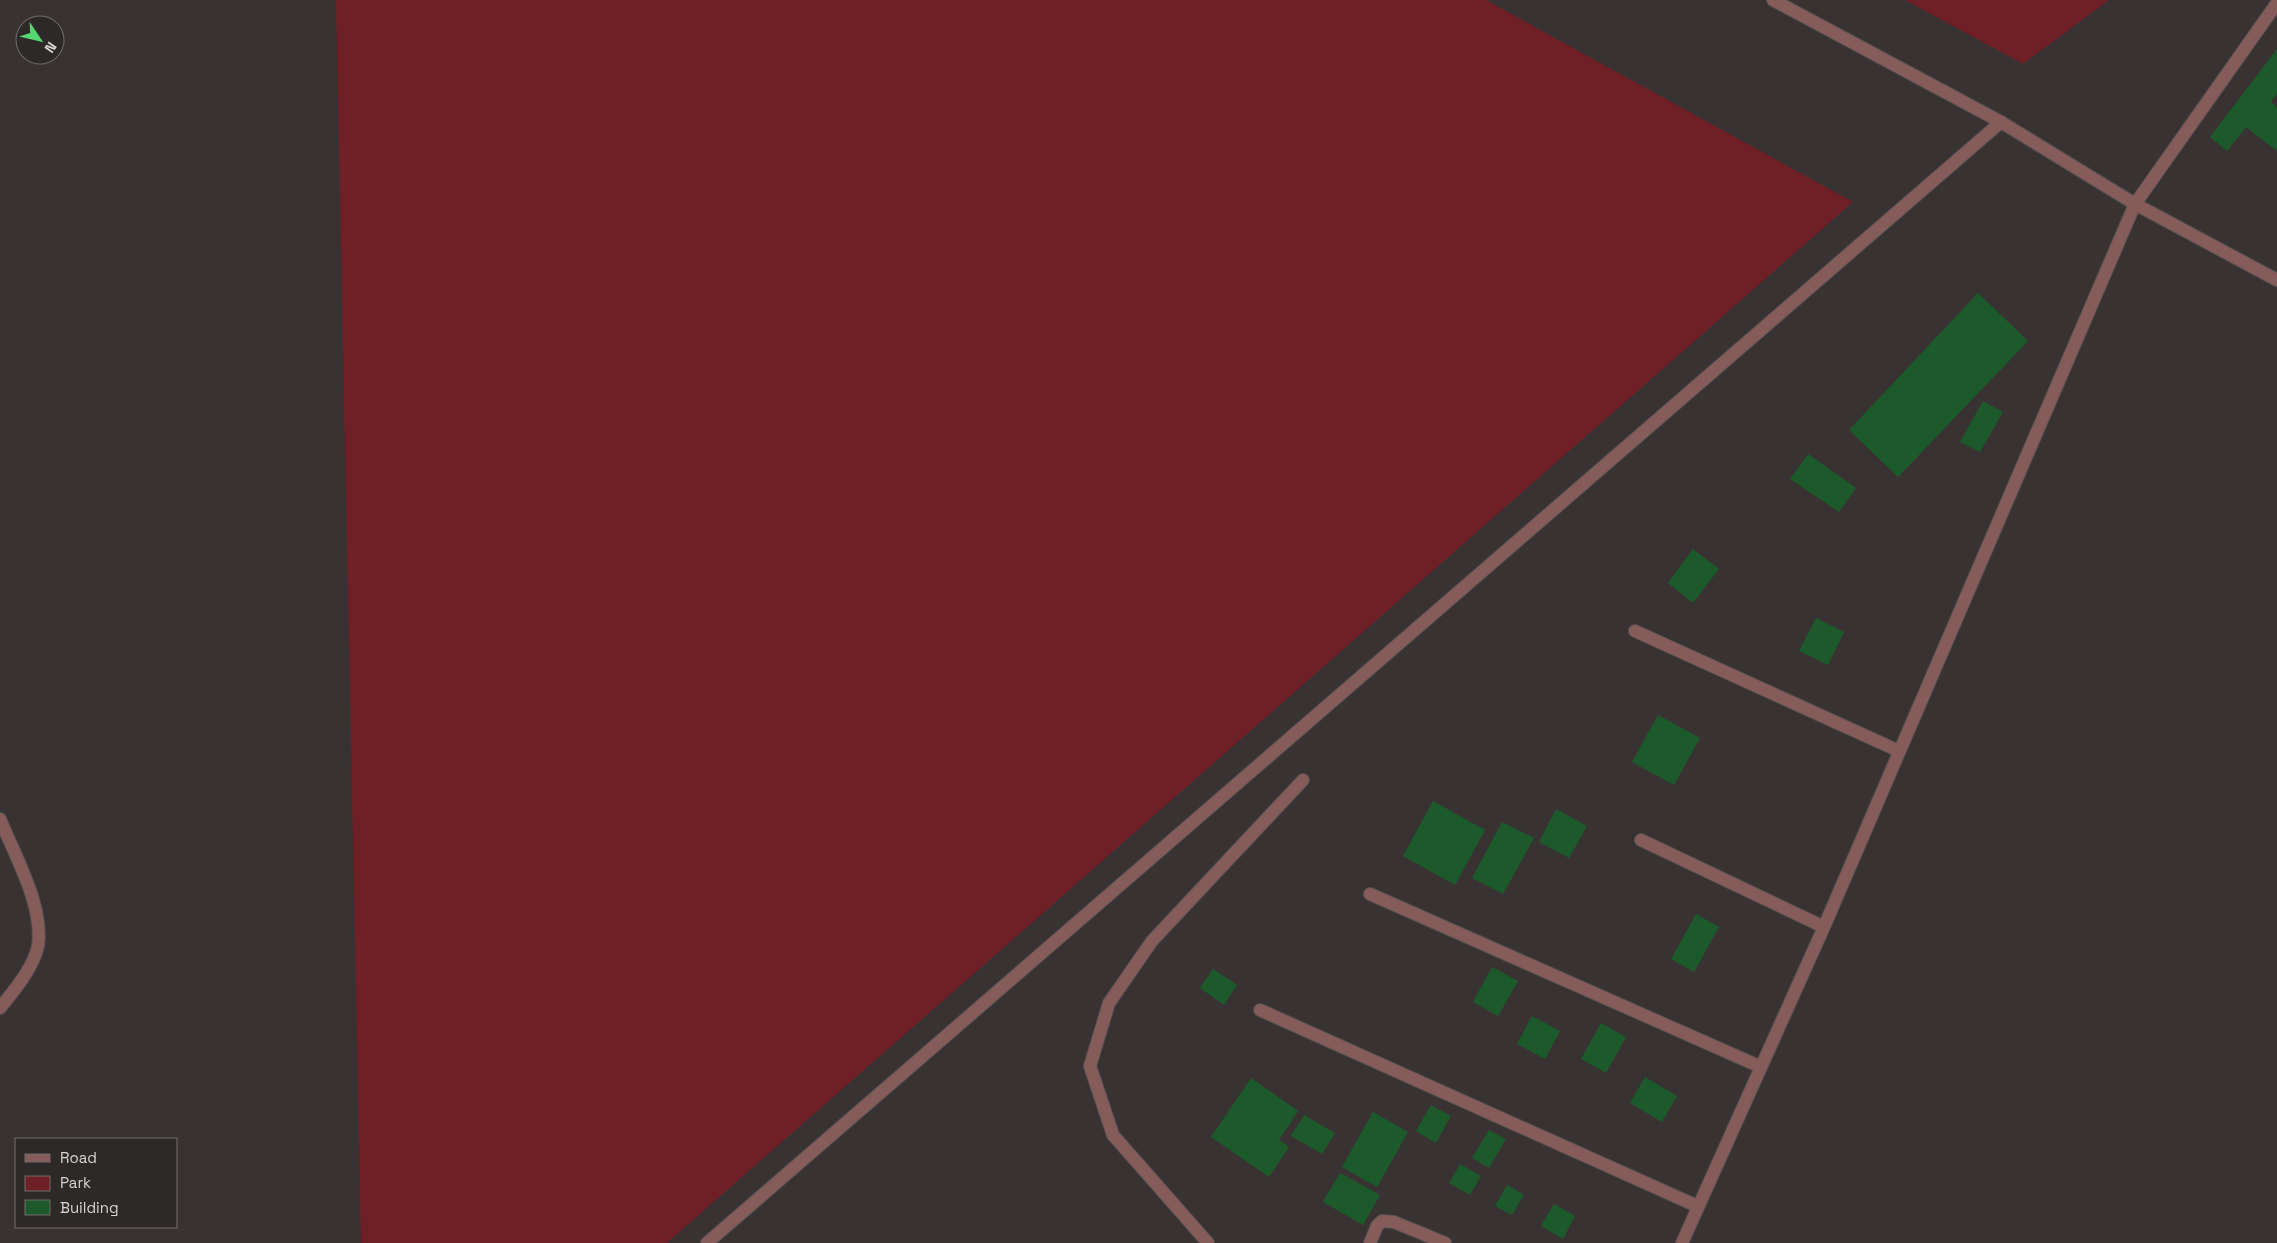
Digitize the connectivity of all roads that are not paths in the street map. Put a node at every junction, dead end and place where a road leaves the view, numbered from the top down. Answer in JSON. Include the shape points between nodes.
{"nodes":[{"id":1,"x":1772,"y":0,"type":"edge"},
{"id":2,"x":2277,"y":3,"type":"edge"},
{"id":3,"x":2001,"y":122,"type":"junction"},
{"id":4,"x":2135,"y":204,"type":"junction"},
{"id":5,"x":2277,"y":280,"type":"edge"},
{"id":6,"x":1635,"y":631,"type":"dead end"},
{"id":7,"x":1899,"y":750,"type":"junction"},
{"id":8,"x":1303,"y":780,"type":"dead end"},
{"id":9,"x":0,"y":819,"type":"edge"},
{"id":10,"x":1641,"y":840,"type":"dead end"},
{"id":11,"x":1370,"y":894,"type":"dead end"},
{"id":12,"x":1824,"y":927,"type":"junction"},
{"id":13,"x":0,"y":1008,"type":"edge"},
{"id":14,"x":1260,"y":1010,"type":"dead end"},
{"id":15,"x":1761,"y":1067,"type":"junction"},
{"id":16,"x":1697,"y":1206,"type":"junction"},
{"id":17,"x":707,"y":1243,"type":"edge"},
{"id":18,"x":1208,"y":1243,"type":"edge"},
{"id":19,"x":1370,"y":1243,"type":"edge"},
{"id":20,"x":1445,"y":1243,"type":"edge"},
{"id":21,"x":1682,"y":1243,"type":"edge"}],
"edges":[{"from":1,"to":3,"type":"street"},
{"from":2,"to":4,"type":"street"},
{"from":3,"to":4,"type":"street"},
{"from":3,"to":17,"type":"street"},
{"from":4,"to":5,"type":"street"},
{"from":4,"to":7,"type":"street"},
{"from":6,"to":7,"type":"street"},
{"from":7,"to":12,"type":"street"},
{"from":8,"to":18,"type":"street","via":[[1152,941],[1109,1003],[1090,1066],[1113,1135]]},
{"from":9,"to":13,"type":"street","via":[[37,908],[38,947],[21,983]]},
{"from":10,"to":12,"type":"street"},
{"from":11,"to":15,"type":"street"},
{"from":12,"to":15,"type":"street"},
{"from":14,"to":16,"type":"street"},
{"from":15,"to":16,"type":"street"},
{"from":16,"to":21,"type":"street"},
{"from":19,"to":20,"type":"street","via":[[1382,1221],[1394,1222]]}]}
